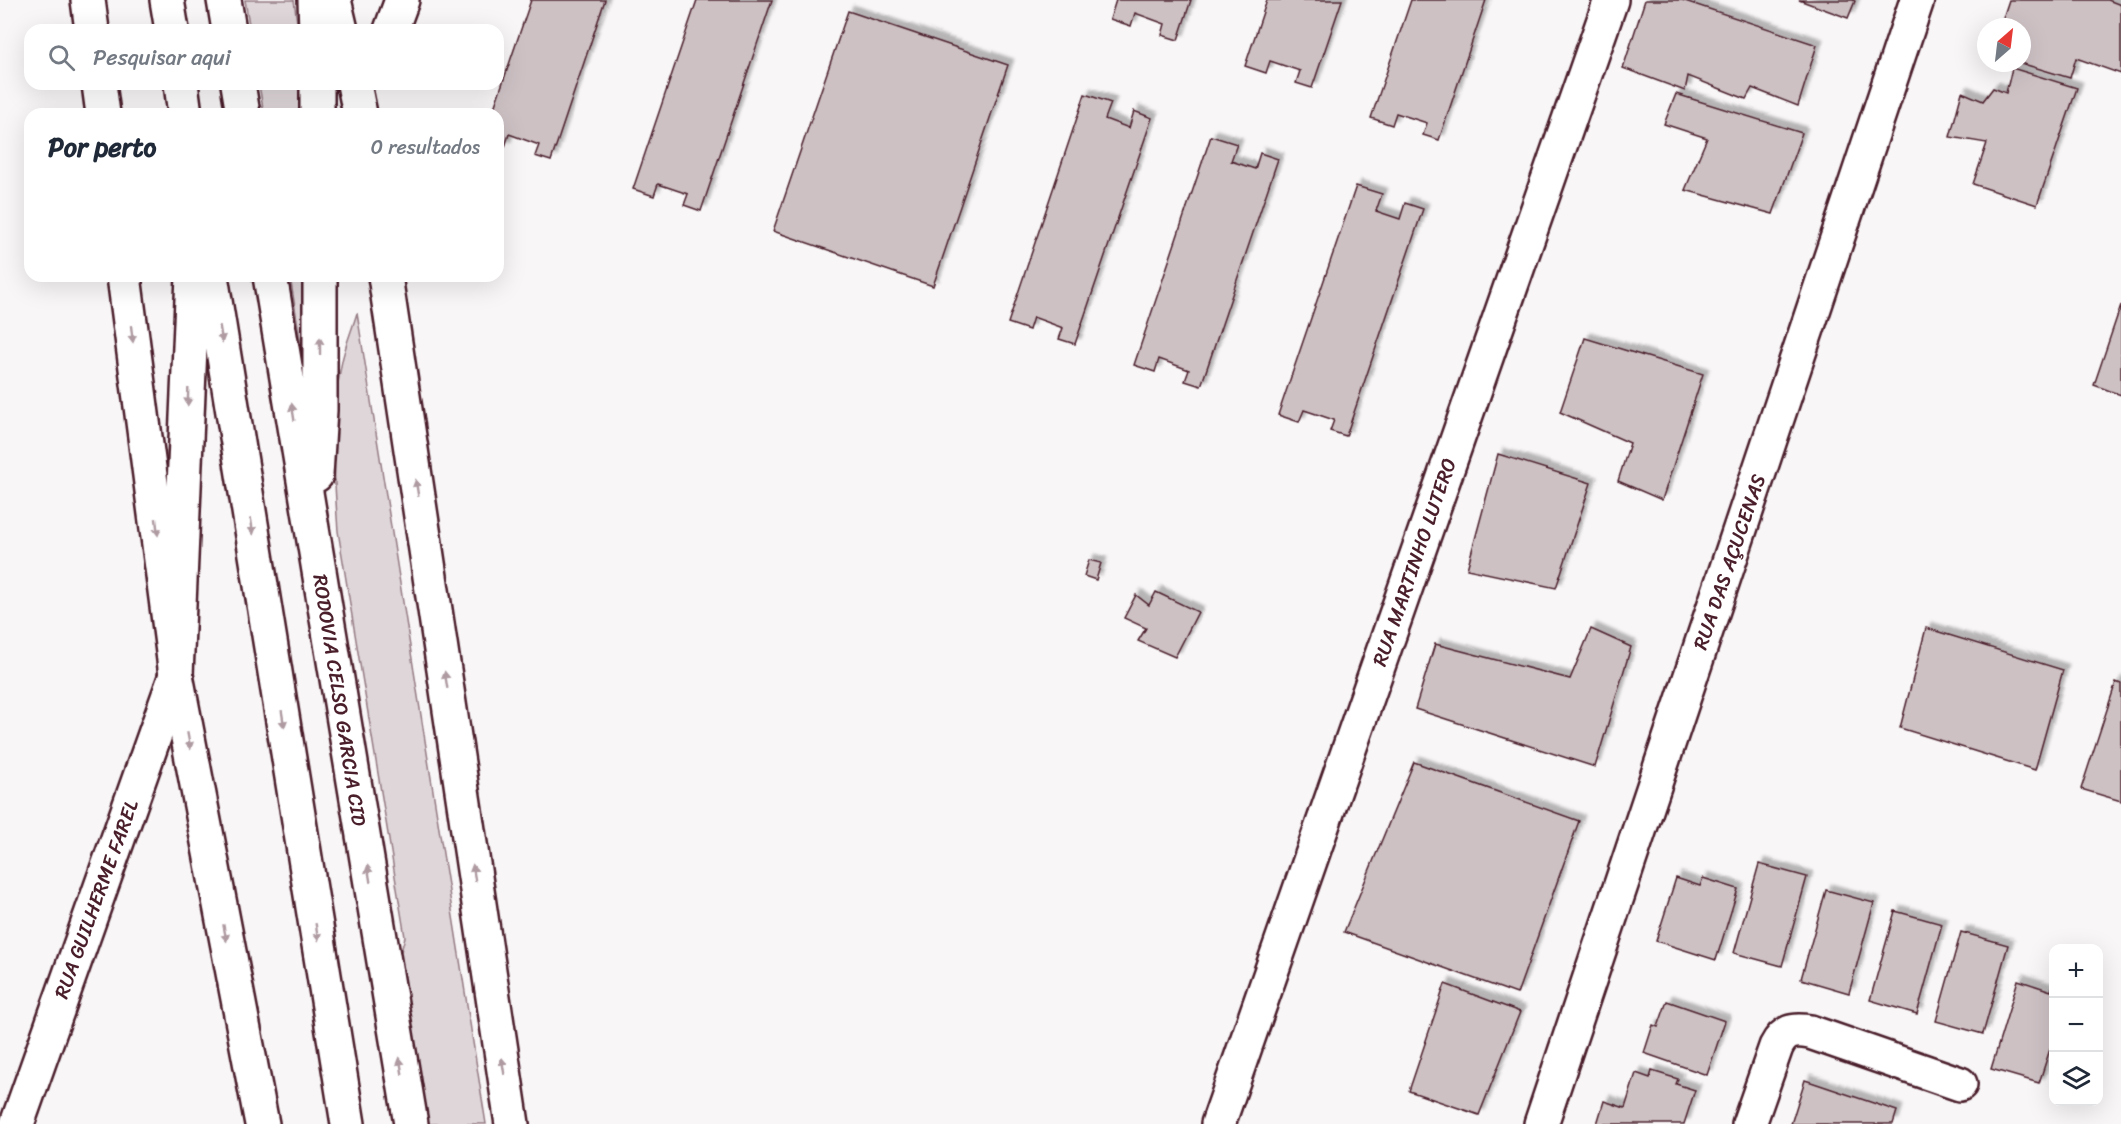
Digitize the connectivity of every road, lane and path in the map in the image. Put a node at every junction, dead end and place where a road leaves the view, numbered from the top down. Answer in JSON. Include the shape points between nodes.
{"nodes":[{"id":1,"x":88,"y":0,"type":"edge"},
{"id":2,"x":167,"y":0,"type":"edge"},
{"id":3,"x":224,"y":0,"type":"edge"},
{"id":4,"x":315,"y":0,"type":"edge"},
{"id":5,"x":334,"y":0,"type":"edge"},
{"id":6,"x":402,"y":0,"type":"edge"},
{"id":7,"x":1611,"y":0,"type":"edge"},
{"id":8,"x":1917,"y":0,"type":"edge"},
{"id":9,"x":91,"y":24,"type":"edge"},
{"id":10,"x":171,"y":24,"type":"edge"},
{"id":11,"x":228,"y":24,"type":"edge"},
{"id":12,"x":316,"y":24,"type":"edge"},
{"id":13,"x":340,"y":24,"type":"edge"},
{"id":14,"x":393,"y":24,"type":"edge"},
{"id":15,"x":100,"y":90,"type":"edge"},
{"id":16,"x":182,"y":90,"type":"edge"},
{"id":17,"x":239,"y":90,"type":"edge"},
{"id":18,"x":317,"y":90,"type":"edge"},
{"id":19,"x":355,"y":90,"type":"edge"},
{"id":20,"x":370,"y":90,"type":"edge"},
{"id":21,"x":102,"y":108,"type":"edge"},
{"id":22,"x":184,"y":108,"type":"edge"},
{"id":23,"x":242,"y":108,"type":"edge"},
{"id":24,"x":318,"y":108,"type":"edge"},
{"id":25,"x":360,"y":108,"type":"edge"},
{"id":26,"x":363,"y":108,"type":"edge"},
{"id":27,"x":125,"y":282,"type":"edge"},
{"id":28,"x":193,"y":282,"type":"edge"},
{"id":29,"x":212,"y":282,"type":"edge"},
{"id":30,"x":271,"y":282,"type":"edge"},
{"id":31,"x":320,"y":282,"type":"edge"},
{"id":32,"x":386,"y":282,"type":"edge"},
{"id":33,"x":312,"y":530,"type":"junction"},
{"id":34,"x":176,"y":675,"type":"junction"},
{"id":35,"x":1960,"y":1084,"type":"dead end"},
{"id":36,"x":17,"y":1124,"type":"edge"},
{"id":37,"x":262,"y":1124,"type":"edge"},
{"id":38,"x":348,"y":1124,"type":"edge"},
{"id":39,"x":411,"y":1124,"type":"edge"},
{"id":40,"x":512,"y":1124,"type":"edge"},
{"id":41,"x":1218,"y":1124,"type":"edge"},
{"id":42,"x":1541,"y":1124,"type":"edge"},
{"id":43,"x":1749,"y":1124,"type":"edge"}],
"edges":[{"from":1,"to":9,"type":"main road"},
{"from":2,"to":10,"type":"main road"},
{"from":3,"to":11,"type":"main road"},
{"from":4,"to":12,"type":"main road"},
{"from":5,"to":13,"type":"main road"},
{"from":6,"to":14,"type":"main road"},
{"from":7,"to":41,"type":"main road","name":"RUA MARTINHO LUTERO"},
{"from":8,"to":42,"type":"main road","name":"RUA DAS AÇUCENAS"},
{"from":15,"to":21,"type":"main road"},
{"from":16,"to":22,"type":"main road"},
{"from":17,"to":23,"type":"main road"},
{"from":18,"to":24,"type":"main road"},
{"from":19,"to":25,"type":"main road"},
{"from":20,"to":26,"type":"main road"},
{"from":27,"to":34,"type":"main road","one_way":true},
{"from":28,"to":34,"type":"main road","one_way":true},
{"from":29,"to":38,"type":"main road","one_way":true},
{"from":33,"to":30,"type":"main road","name":"RODOVIA CELSO GARCIA CID","one_way":true},
{"from":33,"to":31,"type":"main road","one_way":true,"via":[[320,410]]},
{"from":40,"to":32,"type":"main road","one_way":true},
{"from":39,"to":33,"type":"main road","name":"RODOVIA CELSO GARCIA CID","one_way":true},
{"from":34,"to":36,"type":"main road","name":"RUA GUILHERME FAREL"},
{"from":34,"to":37,"type":"main road","one_way":true},
{"from":35,"to":43,"type":"main road","via":[[1810,1032],[1788,1032],[1776,1047]]}]}
